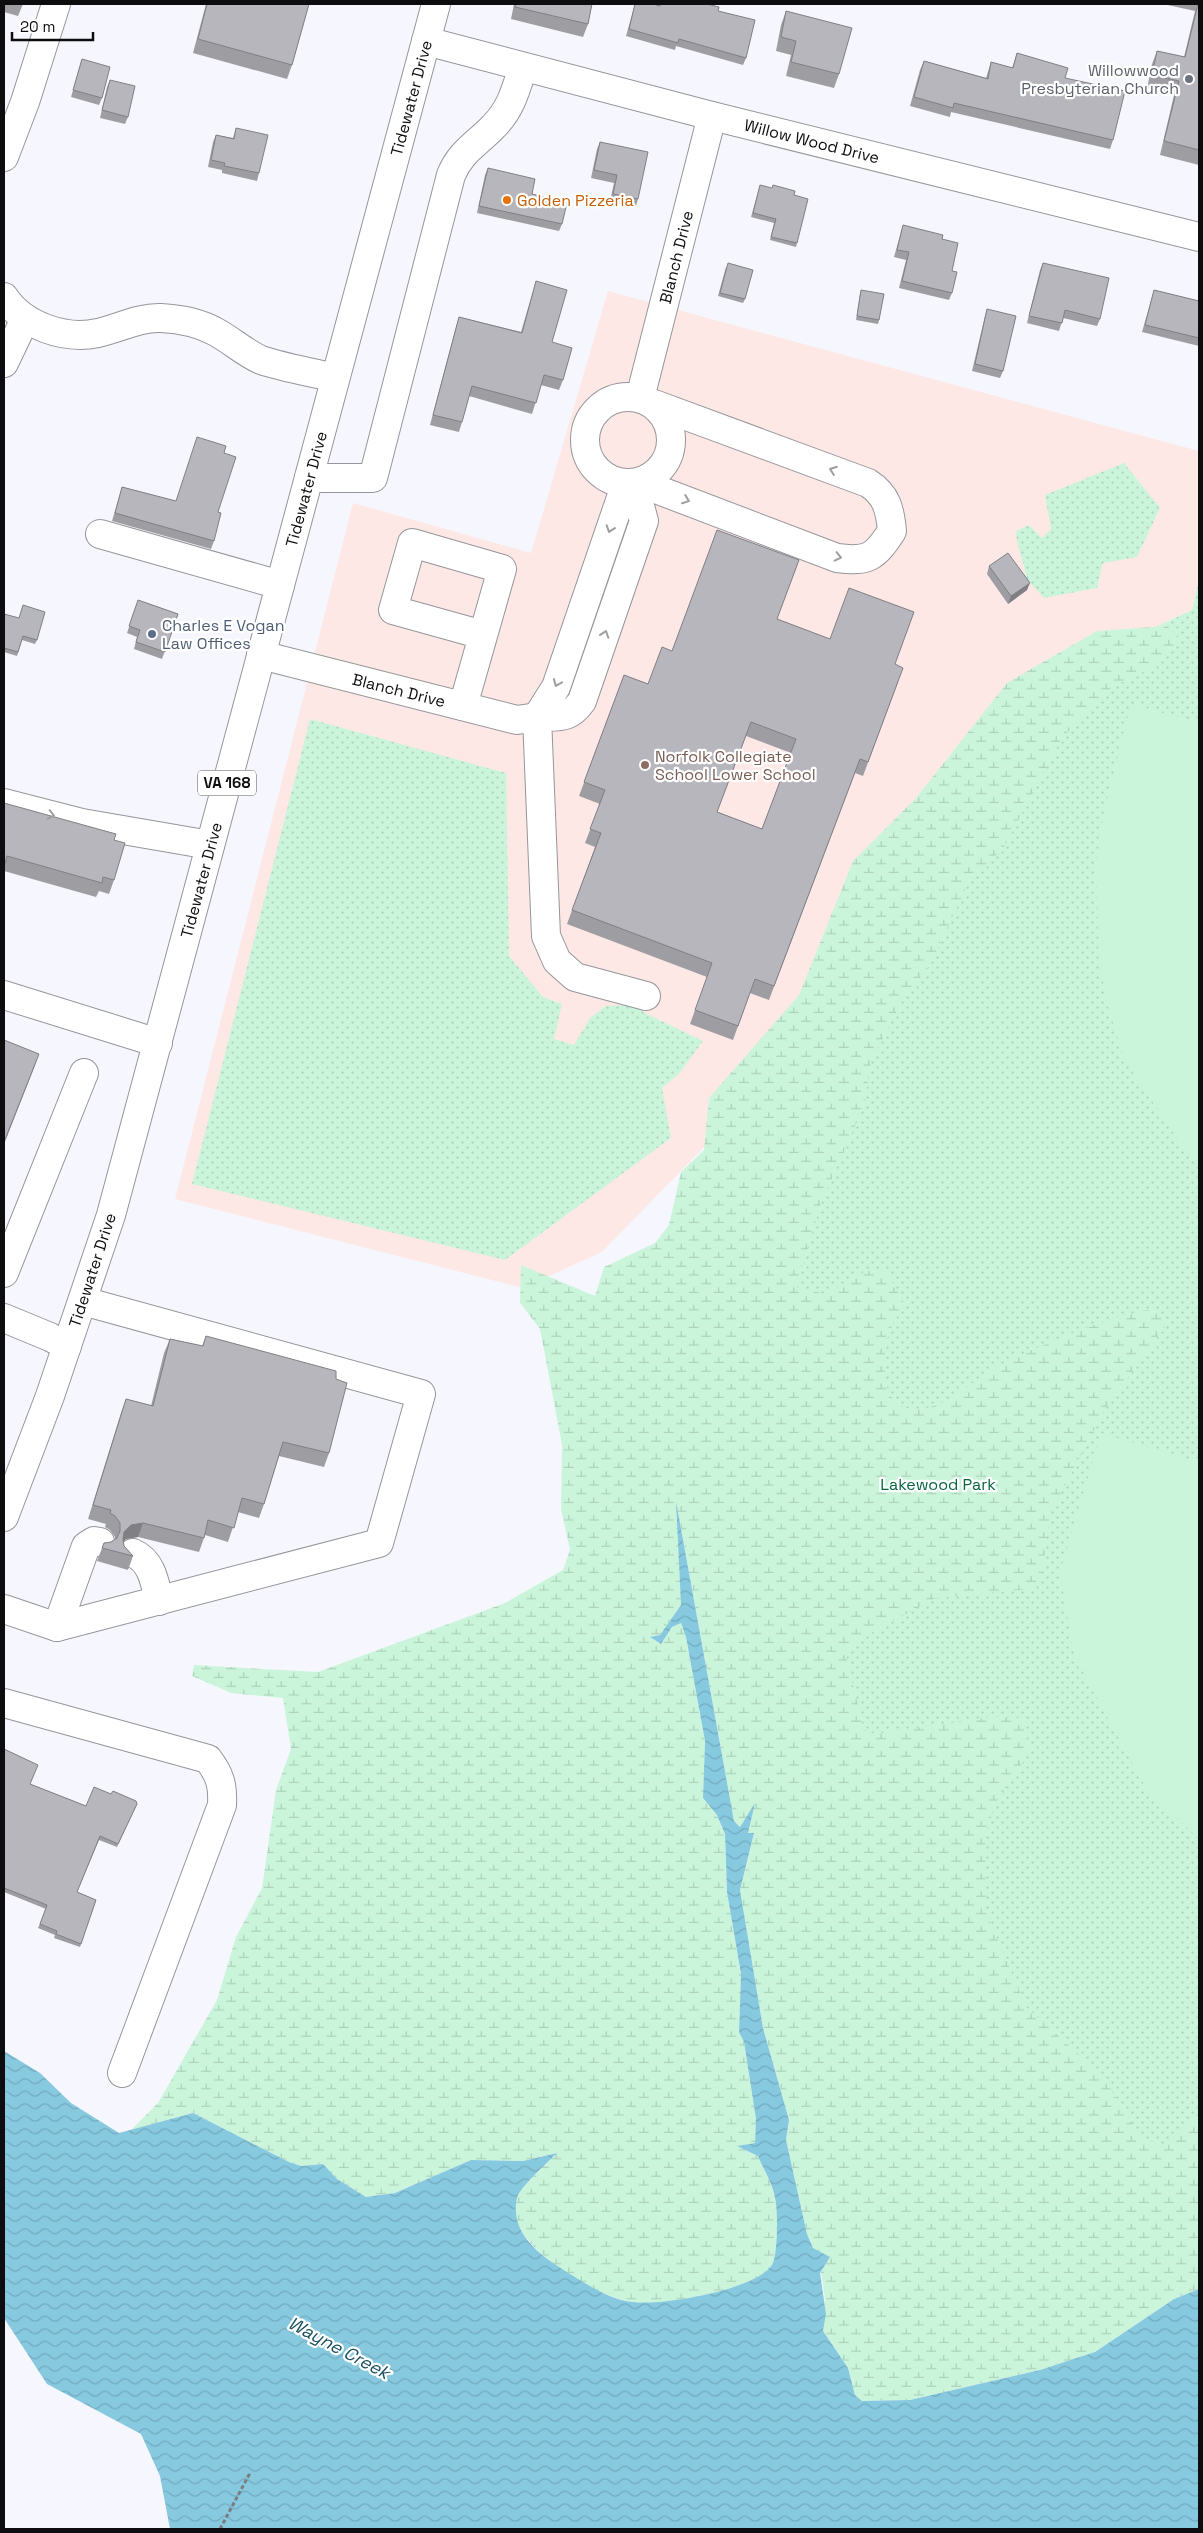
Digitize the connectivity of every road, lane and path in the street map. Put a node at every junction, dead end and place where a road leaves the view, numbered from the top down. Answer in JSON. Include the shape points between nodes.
{"nodes":[{"id":1,"x":56,"y":4,"type":"edge"},
{"id":2,"x":436,"y":4,"type":"edge"},
{"id":3,"x":426,"y":41,"type":"junction"},
{"id":4,"x":522,"y":67,"type":"junction"},
{"id":5,"x":712,"y":116,"type":"junction"},
{"id":6,"x":4,"y":157,"type":"edge"},
{"id":7,"x":1198,"y":232,"type":"edge"},
{"id":8,"x":4,"y":297,"type":"edge"},
{"id":9,"x":25,"y":319,"type":"junction"},
{"id":10,"x":4,"y":363,"type":"edge"},
{"id":11,"x":335,"y":378,"type":"junction"},
{"id":12,"x":647,"y":401,"type":"junction"},
{"id":13,"x":309,"y":478,"type":"junction"},
{"id":14,"x":632,"y":483,"type":"junction"},
{"id":15,"x":100,"y":534,"type":"dead end"},
{"id":16,"x":280,"y":585,"type":"junction"},
{"id":17,"x":483,"y":635,"type":"dead end"},
{"id":18,"x":261,"y":655,"type":"junction"},
{"id":19,"x":463,"y":706,"type":"junction"},
{"id":20,"x":537,"y":718,"type":"junction"},
{"id":21,"x":4,"y":803,"type":"edge"},
{"id":22,"x":210,"y":846,"type":"junction"},
{"id":23,"x":4,"y":996,"type":"edge"},
{"id":24,"x":646,"y":996,"type":"dead end"},
{"id":25,"x":158,"y":1043,"type":"junction"},
{"id":26,"x":84,"y":1073,"type":"dead end"},
{"id":27,"x":4,"y":1273,"type":"edge"},
{"id":28,"x":83,"y":1301,"type":"junction"},
{"id":29,"x":4,"y":1318,"type":"edge"},
{"id":30,"x":67,"y":1346,"type":"junction"},
{"id":31,"x":4,"y":1517,"type":"edge"},
{"id":32,"x":100,"y":1542,"type":"dead end"},
{"id":33,"x":133,"y":1553,"type":"edge"},
{"id":34,"x":159,"y":1602,"type":"junction"},
{"id":35,"x":4,"y":1609,"type":"edge"},
{"id":36,"x":57,"y":1626,"type":"junction"},
{"id":37,"x":4,"y":1703,"type":"edge"},
{"id":38,"x":122,"y":2073,"type":"dead end"},
{"id":39,"x":250,"y":2473,"type":"dead end"},
{"id":40,"x":220,"y":2529,"type":"edge"}],
"edges":[{"from":1,"to":6,"type":"main road"},
{"from":2,"to":3,"type":"main road","name":"Tidewater Drive","number":"VA 168"},
{"from":3,"to":4,"type":"main road","name":"Willow Wood Drive"},
{"from":3,"to":11,"type":"main road","name":"Tidewater Drive","number":"VA 168"},
{"from":4,"to":5,"type":"main road","name":"Willow Wood Drive"},
{"from":4,"to":13,"type":"main road","via":[[512,103],[494,126],[467,149],[451,175],[373,478]]},
{"from":5,"to":7,"type":"main road","name":"Willow Wood Drive"},
{"from":5,"to":12,"type":"main road","name":"Blanch Drive"},
{"from":8,"to":9,"type":"main road"},
{"from":9,"to":10,"type":"main road"},
{"from":9,"to":11,"type":"main road","via":[[50,330],[71,334],[97,333],[157,318],[186,320],[216,331],[261,359]]},
{"from":11,"to":13,"type":"main road","name":"Tidewater Drive","number":"VA 168"},
{"from":12,"to":14,"type":"main road","via":[[667,422],[672,443],[660,470]]},
{"from":12,"to":14,"type":"main road","via":[[626,396],[611,399],[589,419],[585,432],[584,446],[596,470],[607,478]]},
{"from":14,"to":12,"type":"main road","one_way":true,"via":[[837,558],[858,560],[879,551],[892,531],[890,507],[878,490],[868,483]]},
{"from":13,"to":16,"type":"main road","name":"Tidewater Drive","number":"VA 168"},
{"from":14,"to":20,"type":"main road","via":[[556,687]]},
{"from":15,"to":16,"type":"main road"},
{"from":16,"to":18,"type":"main road","name":"Tidewater Drive","number":"VA 168"},
{"from":17,"to":19,"type":"main road"},
{"from":18,"to":19,"type":"main road","name":"Blanch Drive"},
{"from":18,"to":22,"type":"main road","name":"Tidewater Drive","number":"VA 168"},
{"from":19,"to":20,"type":"main road","name":"Blanch Drive","via":[[517,720]]},
{"from":20,"to":24,"type":"main road","via":[[546,936],[557,961],[575,977]]},
{"from":21,"to":22,"type":"main road","one_way":true,"via":[[82,823]]},
{"from":22,"to":25,"type":"main road","name":"Tidewater Drive","number":"VA 168"},
{"from":23,"to":25,"type":"main road"},
{"from":25,"to":28,"type":"main road","name":"Tidewater Drive","number":"VA 168","via":[[111,1215]]},
{"from":26,"to":27,"type":"main road"},
{"from":28,"to":30,"type":"main road","name":"Tidewater Drive","number":"VA 168"},
{"from":28,"to":34,"type":"main road","via":[[421,1394],[379,1543]]},
{"from":29,"to":30,"type":"main road"},
{"from":30,"to":31,"type":"main road","name":"Tidewater Drive","number":"VA 168"},
{"from":32,"to":36,"type":"main road","via":[[94,1541],[86,1546]]},
{"from":33,"to":34,"type":"main road","via":[[151,1569]]},
{"from":34,"to":36,"type":"main road"},
{"from":35,"to":36,"type":"main road"},
{"from":37,"to":38,"type":"main road","via":[[208,1760],[220,1776],[222,1805]]},
{"from":39,"to":40,"type":"path"}]}
